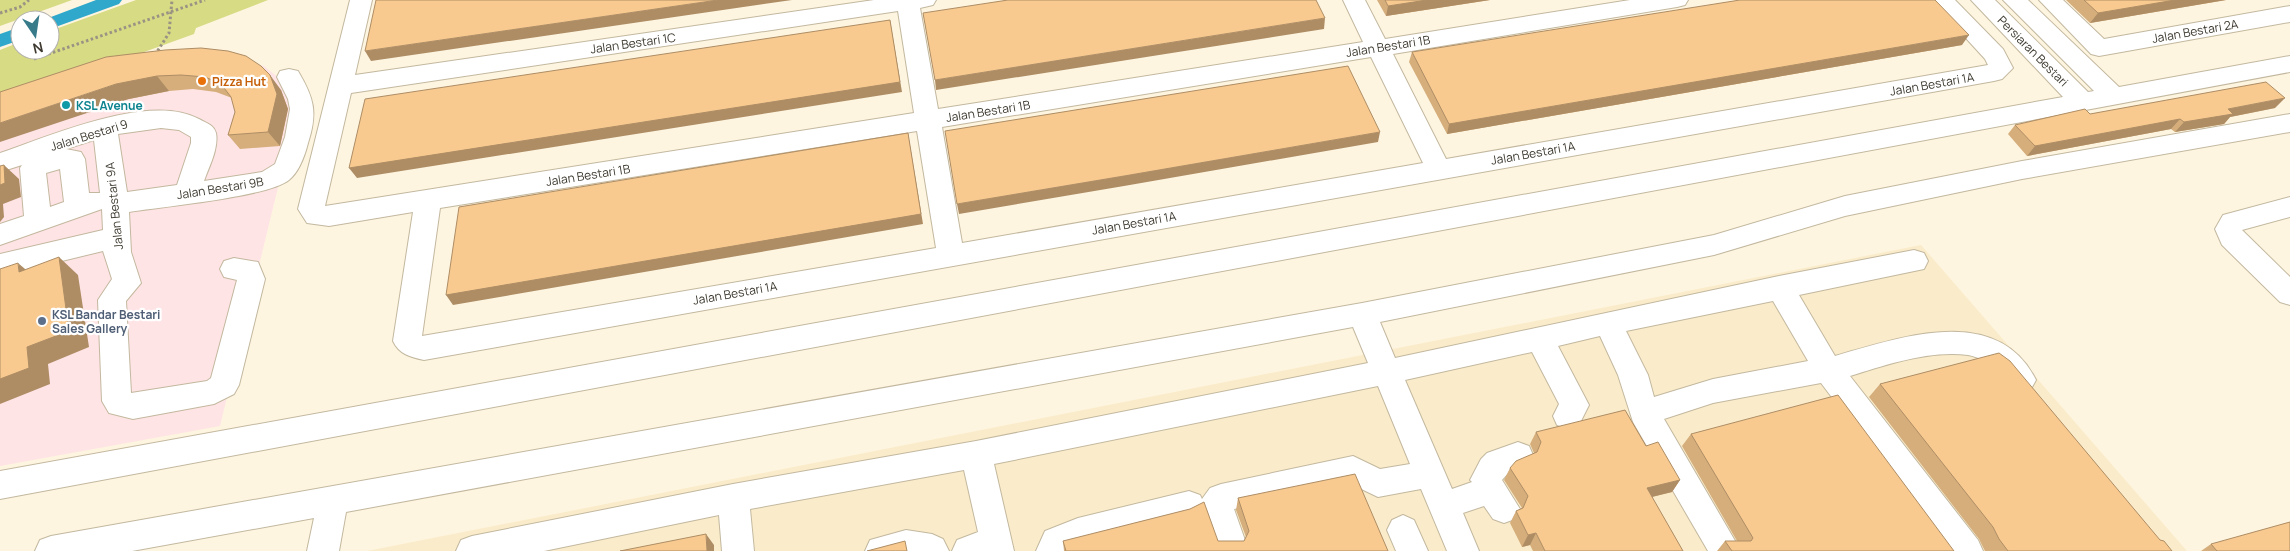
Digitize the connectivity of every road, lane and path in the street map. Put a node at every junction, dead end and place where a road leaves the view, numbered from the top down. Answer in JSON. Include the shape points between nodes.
{"nodes":[{"id":1,"x":29,"y":0,"type":"edge"},
{"id":2,"x":172,"y":0,"type":"edge"},
{"id":3,"x":205,"y":0,"type":"edge"},
{"id":4,"x":361,"y":0,"type":"edge"},
{"id":5,"x":1354,"y":0,"type":"edge"},
{"id":6,"x":1677,"y":0,"type":"edge"},
{"id":7,"x":1942,"y":0,"type":"edge"},
{"id":8,"x":1982,"y":0,"type":"edge"},
{"id":9,"x":2014,"y":0,"type":"edge"},
{"id":10,"x":2050,"y":0,"type":"edge"},
{"id":11,"x":916,"y":1,"type":"edge"},
{"id":12,"x":172,"y":11,"type":"junction"},
{"id":13,"x":0,"y":13,"type":"edge"},
{"id":14,"x":2290,"y":14,"type":"edge"},
{"id":15,"x":1377,"y":48,"type":"junction"},
{"id":16,"x":60,"y":50,"type":"edge"},
{"id":17,"x":154,"y":62,"type":"edge"},
{"id":18,"x":2290,"y":64,"type":"edge"},
{"id":19,"x":290,"y":77,"type":"dead end"},
{"id":20,"x":340,"y":86,"type":"junction"},
{"id":21,"x":2114,"y":96,"type":"junction"},
{"id":22,"x":2084,"y":102,"type":"junction"},
{"id":23,"x":928,"y":120,"type":"junction"},
{"id":24,"x":2290,"y":123,"type":"edge"},
{"id":25,"x":105,"y":128,"type":"junction"},
{"id":26,"x":0,"y":163,"type":"edge"},
{"id":27,"x":34,"y":168,"type":"junction"},
{"id":28,"x":1439,"y":170,"type":"junction"},
{"id":29,"x":0,"y":179,"type":"edge"},
{"id":30,"x":187,"y":193,"type":"junction"},
{"id":31,"x":114,"y":199,"type":"junction"},
{"id":32,"x":428,"y":200,"type":"junction"},
{"id":33,"x":78,"y":206,"type":"junction"},
{"id":34,"x":2290,"y":207,"type":"edge"},
{"id":35,"x":38,"y":220,"type":"junction"},
{"id":36,"x":0,"y":235,"type":"edge"},
{"id":37,"x":118,"y":245,"type":"junction"},
{"id":38,"x":952,"y":255,"type":"junction"},
{"id":39,"x":1914,"y":261,"type":"dead end"},
{"id":40,"x":0,"y":265,"type":"edge"},
{"id":41,"x":234,"y":269,"type":"dead end"},
{"id":42,"x":0,"y":277,"type":"edge"},
{"id":43,"x":1779,"y":287,"type":"junction"},
{"id":44,"x":2290,"y":294,"type":"edge"},
{"id":45,"x":1362,"y":314,"type":"junction"},
{"id":46,"x":1608,"y":323,"type":"junction"},
{"id":47,"x":1539,"y":338,"type":"junction"},
{"id":48,"x":1828,"y":370,"type":"junction"},
{"id":49,"x":1386,"y":372,"type":"junction"},
{"id":50,"x":2040,"y":403,"type":"edge"},
{"id":51,"x":1644,"y":413,"type":"junction"},
{"id":52,"x":1568,"y":416,"type":"dead end"},
{"id":53,"x":976,"y":454,"type":"junction"},
{"id":54,"x":1518,"y":456,"type":"dead end"},
{"id":55,"x":1429,"y":474,"type":"junction"},
{"id":56,"x":0,"y":485,"type":"edge"},
{"id":57,"x":733,"y":498,"type":"junction"},
{"id":58,"x":333,"y":500,"type":"junction"},
{"id":59,"x":1189,"y":505,"type":"dead end"},
{"id":60,"x":1442,"y":506,"type":"junction"},
{"id":61,"x":1230,"y":543,"type":"edge"},
{"id":62,"x":987,"y":547,"type":"edge"},
{"id":63,"x":51,"y":551,"type":"edge"},
{"id":64,"x":322,"y":551,"type":"edge"},
{"id":65,"x":472,"y":551,"type":"edge"},
{"id":66,"x":738,"y":551,"type":"edge"},
{"id":67,"x":881,"y":551,"type":"edge"},
{"id":68,"x":934,"y":551,"type":"edge"},
{"id":69,"x":1052,"y":551,"type":"edge"},
{"id":70,"x":1463,"y":551,"type":"edge"},
{"id":71,"x":1725,"y":551,"type":"edge"},
{"id":72,"x":1967,"y":551,"type":"edge"}],
"edges":[{"from":1,"to":13,"type":"path","via":[[20,7]]},
{"from":2,"to":12,"type":"path"},
{"from":3,"to":12,"type":"path"},
{"from":4,"to":20,"type":"street"},
{"from":5,"to":15,"type":"street"},
{"from":6,"to":15,"type":"street","name":"Jalan Bestari 1B"},
{"from":7,"to":28,"type":"street","name":"Jalan Bestari 1A","via":[[1995,55],[2000,68],[1994,73]]},
{"from":8,"to":22,"type":"street","name":"Persiaran Bestari"},
{"from":9,"to":21,"type":"street","name":"Persiaran Bestari"},
{"from":10,"to":14,"type":"street","name":"Jalan Bestari 2A","via":[[2099,48]]},
{"from":11,"to":20,"type":"street","name":"Jalan Bestari 1C"},
{"from":11,"to":23,"type":"street"},
{"from":12,"to":16,"type":"path"},
{"from":12,"to":17,"type":"path","via":[[169,33]]},
{"from":15,"to":23,"type":"street","name":"Jalan Bestari 1B"},
{"from":15,"to":28,"type":"street"},
{"from":18,"to":21,"type":"street"},
{"from":19,"to":30,"type":"street","name":"Jalan Bestari 9B","via":[[302,103],[302,119],[283,171],[268,181]]},
{"from":20,"to":32,"type":"street","name":"Jalan Bestari 1B","via":[[311,209],[316,216]]},
{"from":21,"to":22,"type":"street"},
{"from":22,"to":56,"type":"street"},
{"from":23,"to":32,"type":"street","name":"Jalan Bestari 1B"},
{"from":23,"to":38,"type":"street"},
{"from":24,"to":45,"type":"street","via":[[2022,170],[1855,204],[1714,245]]},
{"from":25,"to":26,"type":"street","name":"Jalan Bestari 9"},
{"from":25,"to":30,"type":"street","name":"Jalan Bestari 9","via":[[156,119],[184,120],[195,124],[203,132],[204,143]]},
{"from":25,"to":31,"type":"street","name":"Jalan Bestari 9A"},
{"from":27,"to":29,"type":"street"},
{"from":27,"to":33,"type":"street","via":[[64,158],[72,159]]},
{"from":27,"to":35,"type":"street"},
{"from":28,"to":38,"type":"street","name":"Jalan Bestari 1A"},
{"from":30,"to":31,"type":"street","name":"Jalan Bestari 9B"},
{"from":31,"to":33,"type":"street","name":"Jalan Bestari 9B"},
{"from":31,"to":37,"type":"street","name":"Jalan Bestari 9A"},
{"from":32,"to":38,"type":"street","name":"Jalan Bestari 1A","via":[[407,341],[424,348]]},
{"from":33,"to":35,"type":"street","name":"Jalan Bestari 9B"},
{"from":34,"to":44,"type":"street","via":[[2232,222],[2228,229],[2231,238]]},
{"from":35,"to":36,"type":"street","name":"Jalan Bestari 9B"},
{"from":37,"to":40,"type":"street"},
{"from":37,"to":41,"type":"street","name":"Jalan Bestari 9A","via":[[127,283],[112,300],[117,401],[124,406],[214,392],[224,385],[251,279],[248,270]]},
{"from":37,"to":42,"type":"street"},
{"from":39,"to":43,"type":"street"},
{"from":43,"to":46,"type":"street"},
{"from":43,"to":48,"type":"street"},
{"from":45,"to":49,"type":"street"},
{"from":45,"to":58,"type":"street"},
{"from":46,"to":47,"type":"street"},
{"from":46,"to":51,"type":"street","via":[[1633,375]]},
{"from":47,"to":49,"type":"street"},
{"from":47,"to":52,"type":"street","via":[[1574,405]]},
{"from":48,"to":50,"type":"street","via":[[1928,345],[1968,344],[1984,348],[2008,364]]},
{"from":48,"to":51,"type":"street","via":[[1713,391]]},
{"from":48,"to":72,"type":"street"},
{"from":49,"to":53,"type":"street"},
{"from":49,"to":55,"type":"street"},
{"from":51,"to":71,"type":"street"},
{"from":53,"to":57,"type":"street"},
{"from":53,"to":62,"type":"street"},
{"from":54,"to":60,"type":"street","via":[[1490,468],[1486,480],[1498,500]]},
{"from":55,"to":60,"type":"street"},
{"from":55,"to":61,"type":"street","via":[[1378,483],[1353,470],[1221,498],[1216,502]]},
{"from":57,"to":65,"type":"street"},
{"from":57,"to":66,"type":"street"},
{"from":58,"to":63,"type":"street"},
{"from":58,"to":64,"type":"street"},
{"from":59,"to":69,"type":"street","via":[[1078,533],[1056,541]]},
{"from":60,"to":70,"type":"street"},
{"from":67,"to":68,"type":"street","via":[[906,545]]}]}
